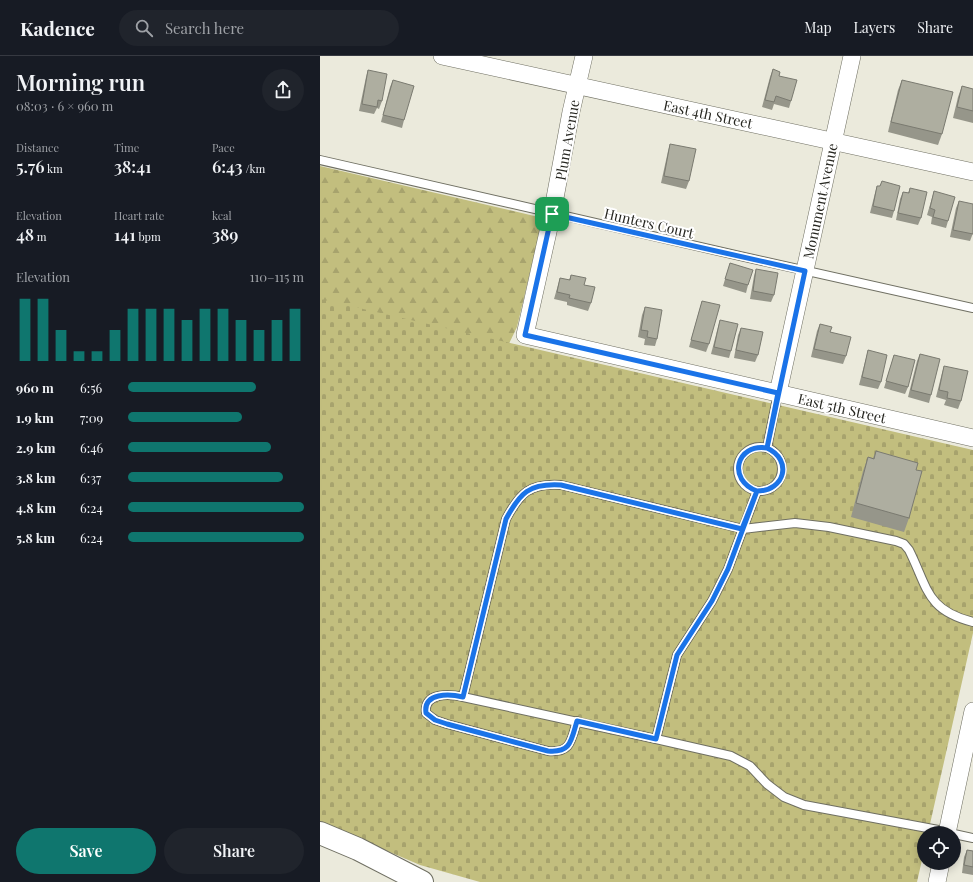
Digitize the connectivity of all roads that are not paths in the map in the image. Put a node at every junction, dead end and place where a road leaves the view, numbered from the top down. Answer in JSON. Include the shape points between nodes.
{"nodes":[{"id":1,"x":442,"y":56,"type":"edge"},
{"id":2,"x":584,"y":56,"type":"edge"},
{"id":3,"x":852,"y":56,"type":"edge"},
{"id":4,"x":577,"y":86,"type":"junction"},
{"id":5,"x":833,"y":142,"type":"junction"},
{"id":6,"x":320,"y":160,"type":"edge"},
{"id":7,"x":973,"y":172,"type":"edge"},
{"id":8,"x":552,"y":214,"type":"junction"},
{"id":9,"x":805,"y":271,"type":"junction"},
{"id":10,"x":973,"y":308,"type":"edge"},
{"id":11,"x":525,"y":335,"type":"joint"},
{"id":12,"x":778,"y":393,"type":"junction"},
{"id":13,"x":973,"y":438,"type":"edge"},
{"id":14,"x":767,"y":448,"type":"junction"},
{"id":15,"x":757,"y":491,"type":"junction"},
{"id":16,"x":742,"y":529,"type":"junction"},
{"id":17,"x":973,"y":622,"type":"edge"},
{"id":18,"x":463,"y":697,"type":"junction"},
{"id":19,"x":973,"y":712,"type":"edge"},
{"id":20,"x":577,"y":721,"type":"junction"},
{"id":21,"x":656,"y":739,"type":"junction"},
{"id":22,"x":917,"y":826,"type":"edge"},
{"id":23,"x":951,"y":826,"type":"edge"},
{"id":24,"x":320,"y":833,"type":"edge"},
{"id":25,"x":961,"y":835,"type":"edge"},
{"id":26,"x":973,"y":838,"type":"edge"},
{"id":27,"x":940,"y":870,"type":"edge"},
{"id":28,"x":422,"y":882,"type":"edge"},
{"id":29,"x":937,"y":882,"type":"edge"}],
"edges":[{"from":1,"to":4,"type":"street","name":"East 4th Street"},
{"from":2,"to":4,"type":"street","name":"Plum Avenue"},
{"from":3,"to":5,"type":"street","name":"Monument Avenue"},
{"from":4,"to":5,"type":"street","name":"East 4th Street"},
{"from":4,"to":8,"type":"street","name":"Plum Avenue"},
{"from":5,"to":7,"type":"street","name":"East 4th Street"},
{"from":5,"to":9,"type":"street","name":"Monument Avenue"},
{"from":6,"to":8,"type":"lane","name":"Hunters Court"},
{"from":8,"to":9,"type":"lane","name":"Hunters Court"},
{"from":8,"to":11,"type":"street","name":"Plum Avenue"},
{"from":9,"to":10,"type":"lane","name":"Hunters Court"},
{"from":9,"to":12,"type":"street","name":"Monument Avenue"},
{"from":11,"to":12,"type":"street","name":"East 5th Street"},
{"from":12,"to":13,"type":"street","name":"East 5th Street"},
{"from":12,"to":14,"type":"lane"},
{"from":14,"to":15,"type":"lane","via":[[773,451],[782,463],[781,477],[771,488]]},
{"from":14,"to":15,"type":"lane","via":[[752,448],[741,457],[739,464],[740,478],[744,484]]},
{"from":15,"to":16,"type":"lane"},
{"from":16,"to":17,"type":"lane","via":[[794,523],[829,527],[904,544],[929,596],[940,608],[957,618]]},
{"from":16,"to":18,"type":"lane","via":[[561,485],[544,484],[530,488],[516,501],[506,519]]},
{"from":16,"to":21,"type":"lane","via":[[728,569],[712,601],[677,655]]},
{"from":18,"to":20,"type":"lane"},
{"from":18,"to":20,"type":"lane","via":[[440,695],[427,704],[426,713],[435,720],[447,724],[558,752],[564,750],[570,742]]},
{"from":19,"to":23,"type":"street"},
{"from":20,"to":21,"type":"lane"},
{"from":21,"to":22,"type":"lane","via":[[731,756],[750,766],[784,797],[804,804]]},
{"from":24,"to":28,"type":"street","via":[[358,849]]},
{"from":25,"to":26,"type":"lane"},
{"from":27,"to":29,"type":"street"}]}
